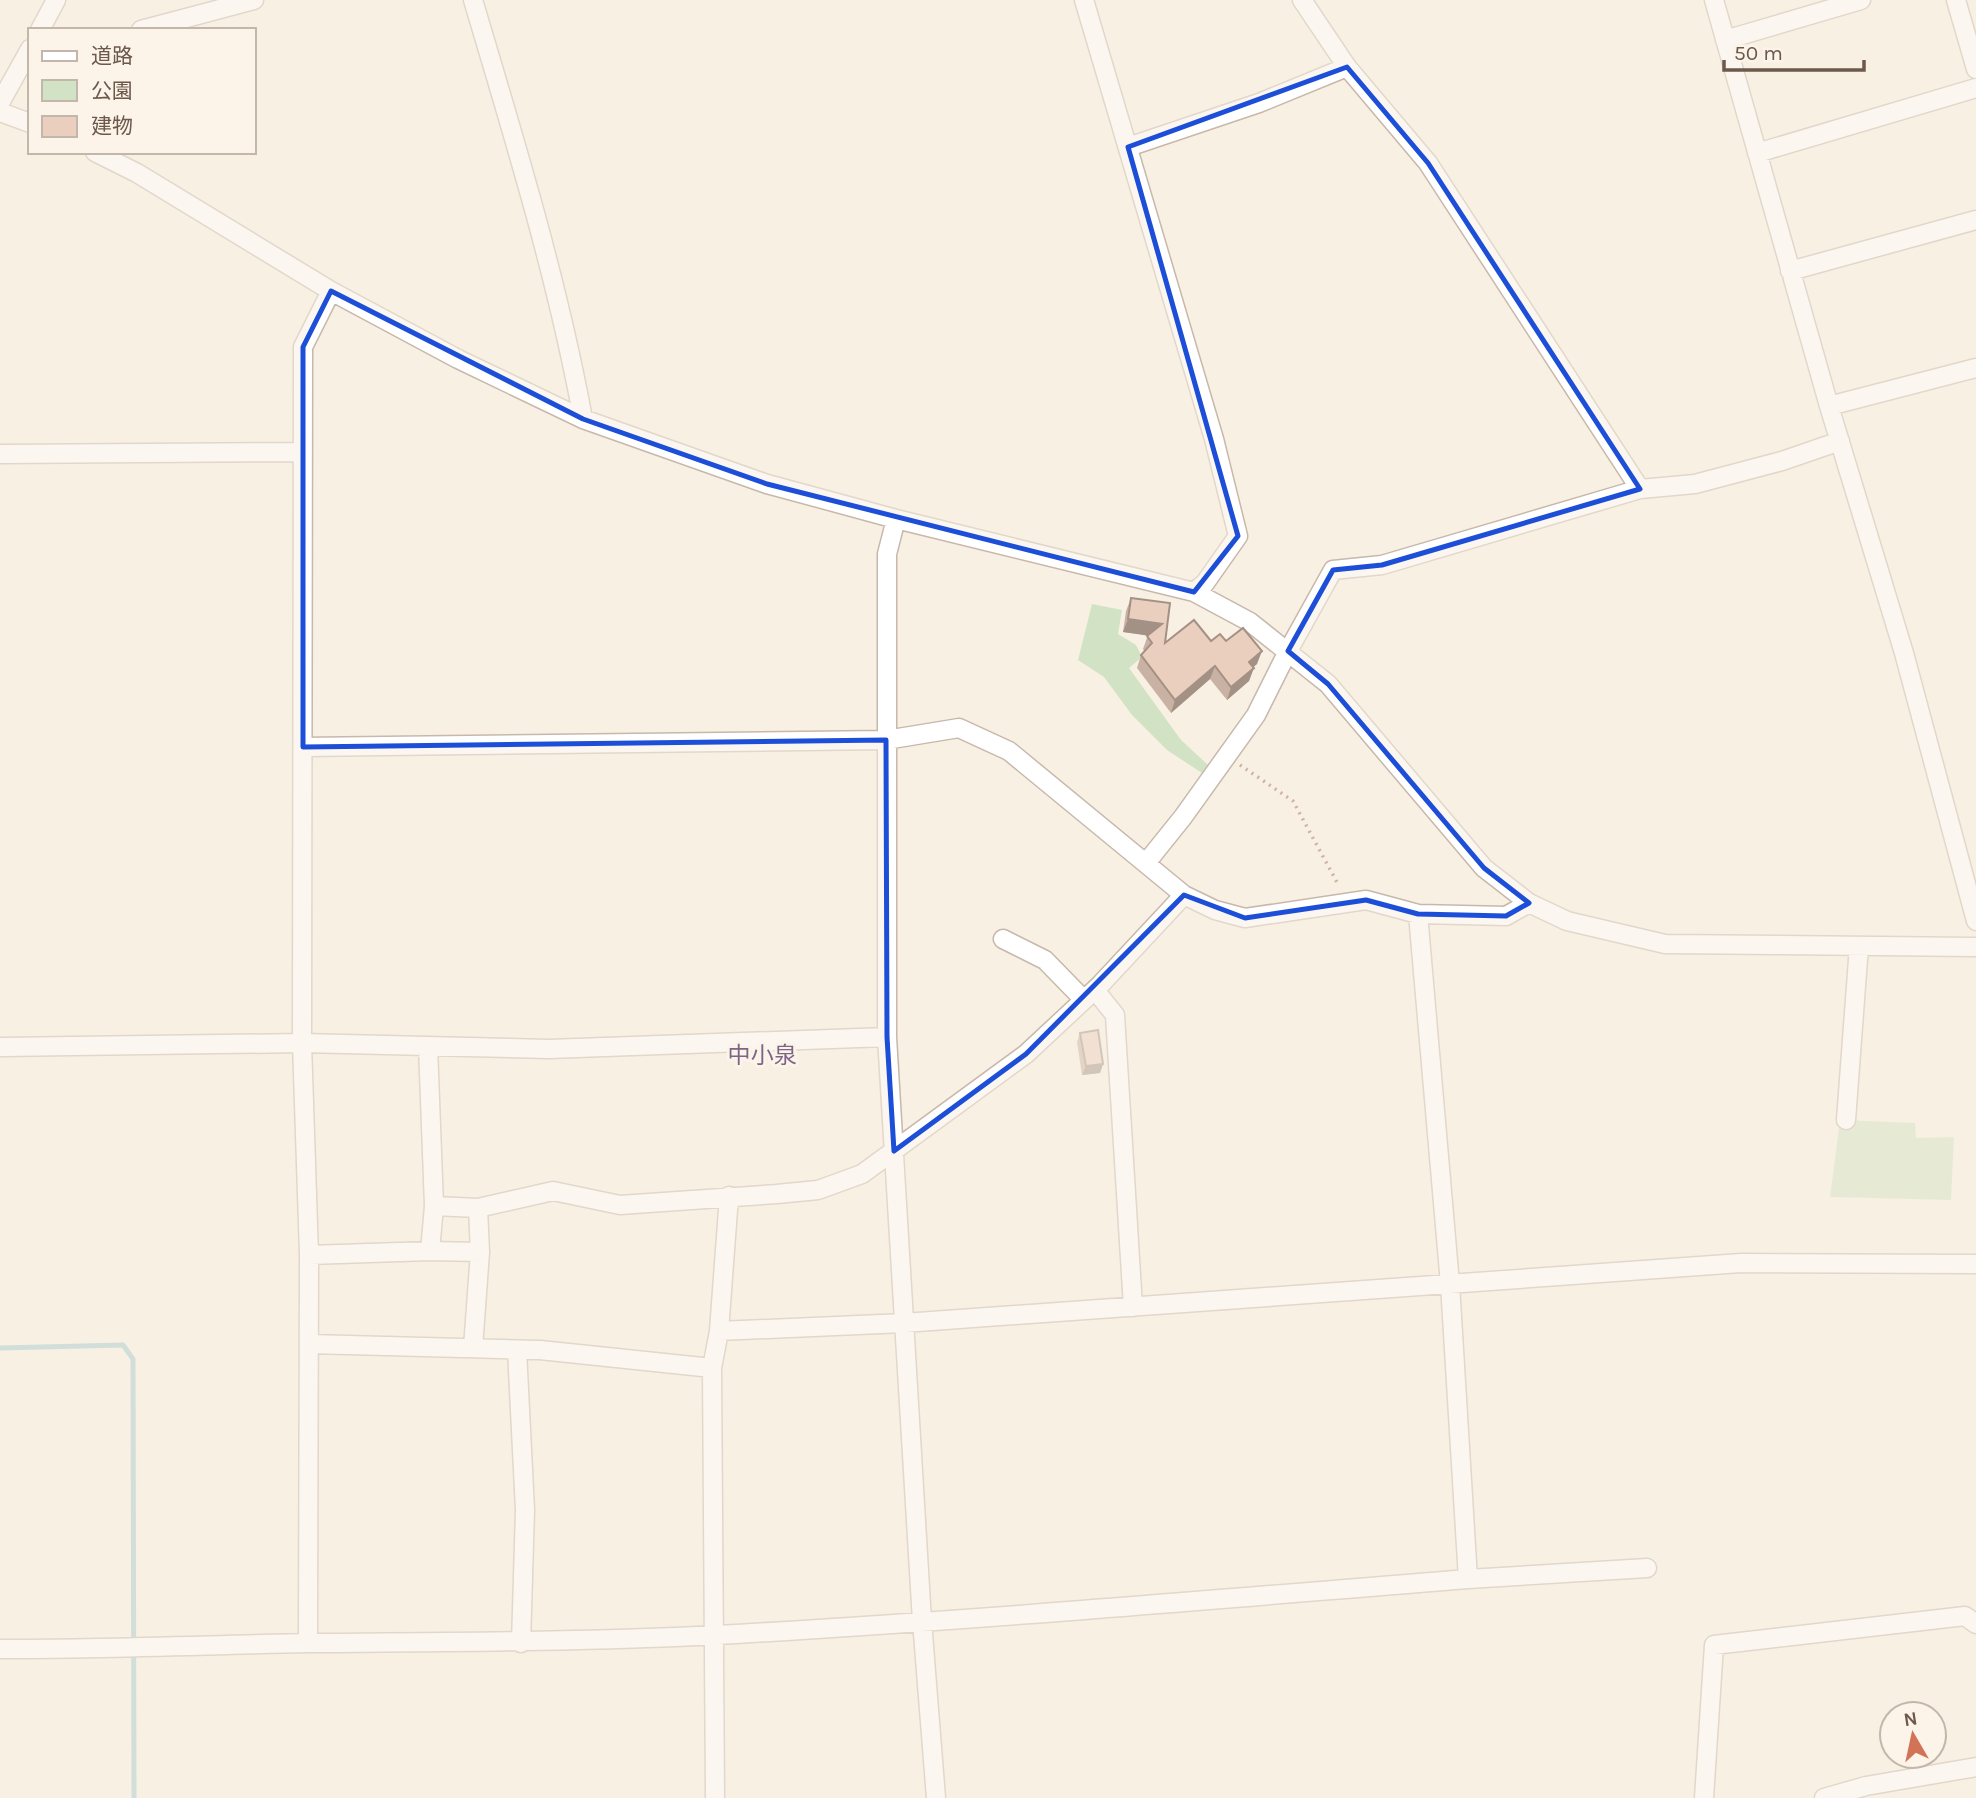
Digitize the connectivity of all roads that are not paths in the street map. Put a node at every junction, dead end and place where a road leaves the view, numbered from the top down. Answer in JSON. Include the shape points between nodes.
{"nodes":[{"id":1,"x":55,"y":0,"type":"edge"},
{"id":2,"x":254,"y":0,"type":"edge"},
{"id":3,"x":473,"y":0,"type":"edge"},
{"id":4,"x":1084,"y":0,"type":"edge"},
{"id":5,"x":1302,"y":0,"type":"edge"},
{"id":6,"x":1714,"y":0,"type":"edge"},
{"id":7,"x":1861,"y":0,"type":"edge"},
{"id":8,"x":1956,"y":0,"type":"edge"},
{"id":9,"x":41,"y":28,"type":"edge"},
{"id":10,"x":149,"y":28,"type":"edge"},
{"id":11,"x":1725,"y":40,"type":"junction"},
{"id":12,"x":28,"y":57,"type":"edge"},
{"id":13,"x":1348,"y":67,"type":"junction"},
{"id":14,"x":1976,"y":69,"type":"edge"},
{"id":15,"x":1976,"y":88,"type":"edge"},
{"id":16,"x":0,"y":103,"type":"edge"},
{"id":17,"x":0,"y":112,"type":"edge"},
{"id":18,"x":28,"y":122,"type":"edge"},
{"id":19,"x":1128,"y":147,"type":"junction"},
{"id":20,"x":1757,"y":153,"type":"junction"},
{"id":21,"x":99,"y":154,"type":"edge"},
{"id":22,"x":1976,"y":220,"type":"edge"},
{"id":23,"x":1790,"y":271,"type":"junction"},
{"id":24,"x":331,"y":291,"type":"junction"},
{"id":25,"x":1976,"y":368,"type":"edge"},
{"id":26,"x":1829,"y":406,"type":"junction"},
{"id":27,"x":583,"y":419,"type":"junction"},
{"id":28,"x":1840,"y":441,"type":"junction"},
{"id":29,"x":303,"y":452,"type":"junction"},
{"id":30,"x":0,"y":454,"type":"edge"},
{"id":31,"x":1640,"y":489,"type":"junction"},
{"id":32,"x":896,"y":519,"type":"junction"},
{"id":33,"x":1194,"y":592,"type":"junction"},
{"id":34,"x":1288,"y":651,"type":"junction"},
{"id":35,"x":886,"y":740,"type":"junction"},
{"id":36,"x":303,"y":747,"type":"junction"},
{"id":37,"x":1146,"y":863,"type":"junction"},
{"id":38,"x":1184,"y":895,"type":"junction"},
{"id":39,"x":1529,"y":903,"type":"junction"},
{"id":40,"x":1418,"y":914,"type":"junction"},
{"id":41,"x":1976,"y":921,"type":"edge"},
{"id":42,"x":1003,"y":939,"type":"dead end"},
{"id":43,"x":1859,"y":946,"type":"junction"},
{"id":44,"x":1976,"y":947,"type":"edge"},
{"id":45,"x":1090,"y":995,"type":"junction"},
{"id":46,"x":887,"y":1037,"type":"junction"},
{"id":47,"x":302,"y":1043,"type":"junction"},
{"id":48,"x":428,"y":1046,"type":"junction"},
{"id":49,"x":0,"y":1047,"type":"edge"},
{"id":50,"x":1846,"y":1119,"type":"dead end"},
{"id":51,"x":894,"y":1151,"type":"junction"},
{"id":52,"x":729,"y":1196,"type":"junction"},
{"id":53,"x":434,"y":1206,"type":"junction"},
{"id":54,"x":478,"y":1208,"type":"junction"},
{"id":55,"x":430,"y":1251,"type":"junction"},
{"id":56,"x":480,"y":1252,"type":"junction"},
{"id":57,"x":309,"y":1255,"type":"junction"},
{"id":58,"x":1976,"y":1264,"type":"edge"},
{"id":59,"x":1450,"y":1284,"type":"junction"},
{"id":60,"x":1133,"y":1307,"type":"junction"},
{"id":61,"x":904,"y":1323,"type":"junction"},
{"id":62,"x":719,"y":1331,"type":"junction"},
{"id":63,"x":309,"y":1344,"type":"junction"},
{"id":64,"x":473,"y":1348,"type":"junction"},
{"id":65,"x":517,"y":1350,"type":"junction"},
{"id":66,"x":712,"y":1368,"type":"junction"},
{"id":67,"x":1647,"y":1568,"type":"dead end"},
{"id":68,"x":1468,"y":1579,"type":"junction"},
{"id":69,"x":922,"y":1621,"type":"junction"},
{"id":70,"x":1976,"y":1624,"type":"edge"},
{"id":71,"x":715,"y":1635,"type":"junction"},
{"id":72,"x":308,"y":1643,"type":"junction"},
{"id":73,"x":521,"y":1643,"type":"junction"},
{"id":74,"x":0,"y":1649,"type":"edge"},
{"id":75,"x":1976,"y":1768,"type":"edge"},
{"id":76,"x":1878,"y":1791,"type":"edge"},
{"id":77,"x":715,"y":1798,"type":"edge"},
{"id":78,"x":936,"y":1798,"type":"edge"},
{"id":79,"x":1704,"y":1798,"type":"edge"},
{"id":80,"x":1824,"y":1798,"type":"edge"}],
"edges":[{"from":1,"to":9,"type":"street"},
{"from":2,"to":10,"type":"street"},
{"from":3,"to":27,"type":"street","via":[[570,349]]},
{"from":4,"to":19,"type":"street"},
{"from":5,"to":13,"type":"street"},
{"from":6,"to":11,"type":"street"},
{"from":7,"to":11,"type":"street"},
{"from":8,"to":14,"type":"street"},
{"from":11,"to":20,"type":"street"},
{"from":12,"to":16,"type":"street"},
{"from":13,"to":19,"type":"street"},
{"from":13,"to":31,"type":"street","via":[[1428,163]]},
{"from":15,"to":20,"type":"street"},
{"from":17,"to":18,"type":"street"},
{"from":19,"to":33,"type":"street","via":[[1238,536]]},
{"from":20,"to":23,"type":"street"},
{"from":21,"to":24,"type":"street"},
{"from":22,"to":23,"type":"street"},
{"from":23,"to":26,"type":"street"},
{"from":24,"to":27,"type":"street"},
{"from":24,"to":29,"type":"street","via":[[303,346]]},
{"from":25,"to":26,"type":"street"},
{"from":26,"to":28,"type":"street"},
{"from":27,"to":32,"type":"street","via":[[767,484]]},
{"from":28,"to":31,"type":"street","via":[[1695,484]]},
{"from":28,"to":41,"type":"street","via":[[1904,653]]},
{"from":29,"to":30,"type":"street"},
{"from":29,"to":36,"type":"street"},
{"from":31,"to":34,"type":"street","via":[[1382,565],[1333,570]]},
{"from":32,"to":33,"type":"street"},
{"from":32,"to":35,"type":"street","via":[[887,554]]},
{"from":33,"to":34,"type":"street","via":[[1250,622]]},
{"from":34,"to":37,"type":"street","via":[[1256,715]]},
{"from":34,"to":39,"type":"street","via":[[1328,684],[1484,868]]},
{"from":35,"to":36,"type":"street"},
{"from":35,"to":37,"type":"street","via":[[959,728],[1009,751]]},
{"from":35,"to":46,"type":"street"},
{"from":36,"to":47,"type":"street"},
{"from":37,"to":38,"type":"street"},
{"from":38,"to":40,"type":"street","via":[[1245,918],[1366,900]]},
{"from":38,"to":45,"type":"street"},
{"from":39,"to":40,"type":"street","via":[[1506,916]]},
{"from":39,"to":43,"type":"street","via":[[1567,921],[1665,944]]},
{"from":40,"to":59,"type":"street"},
{"from":42,"to":45,"type":"street","via":[[1045,960]]},
{"from":43,"to":44,"type":"street"},
{"from":43,"to":50,"type":"street"},
{"from":45,"to":51,"type":"street","via":[[1026,1054]]},
{"from":45,"to":60,"type":"street","via":[[1115,1015]]},
{"from":46,"to":48,"type":"street","via":[[549,1049]]},
{"from":46,"to":51,"type":"street"},
{"from":47,"to":48,"type":"street"},
{"from":47,"to":49,"type":"street"},
{"from":47,"to":57,"type":"street"},
{"from":48,"to":53,"type":"street"},
{"from":51,"to":52,"type":"street","via":[[862,1174],[818,1190]]},
{"from":51,"to":61,"type":"street"},
{"from":52,"to":54,"type":"street","via":[[620,1205],[553,1191]]},
{"from":52,"to":62,"type":"street"},
{"from":53,"to":54,"type":"street"},
{"from":53,"to":55,"type":"street"},
{"from":54,"to":56,"type":"street"},
{"from":55,"to":56,"type":"street"},
{"from":55,"to":57,"type":"street"},
{"from":56,"to":64,"type":"street"},
{"from":57,"to":63,"type":"street"},
{"from":58,"to":59,"type":"street","via":[[1741,1263]]},
{"from":59,"to":60,"type":"street"},
{"from":59,"to":68,"type":"street"},
{"from":60,"to":61,"type":"street"},
{"from":61,"to":62,"type":"street"},
{"from":61,"to":69,"type":"street"},
{"from":62,"to":66,"type":"street"},
{"from":63,"to":64,"type":"street"},
{"from":63,"to":72,"type":"street"},
{"from":64,"to":65,"type":"street"},
{"from":65,"to":66,"type":"street"},
{"from":65,"to":73,"type":"street","via":[[524,1510]]},
{"from":66,"to":71,"type":"street"},
{"from":67,"to":68,"type":"street"},
{"from":68,"to":69,"type":"street"},
{"from":69,"to":71,"type":"street"},
{"from":69,"to":78,"type":"street"},
{"from":70,"to":79,"type":"street","via":[[1965,1616],[1714,1645]]},
{"from":71,"to":73,"type":"street"},
{"from":71,"to":77,"type":"street"},
{"from":72,"to":73,"type":"street"},
{"from":72,"to":74,"type":"street"},
{"from":75,"to":76,"type":"street"},
{"from":76,"to":80,"type":"street"}]}
